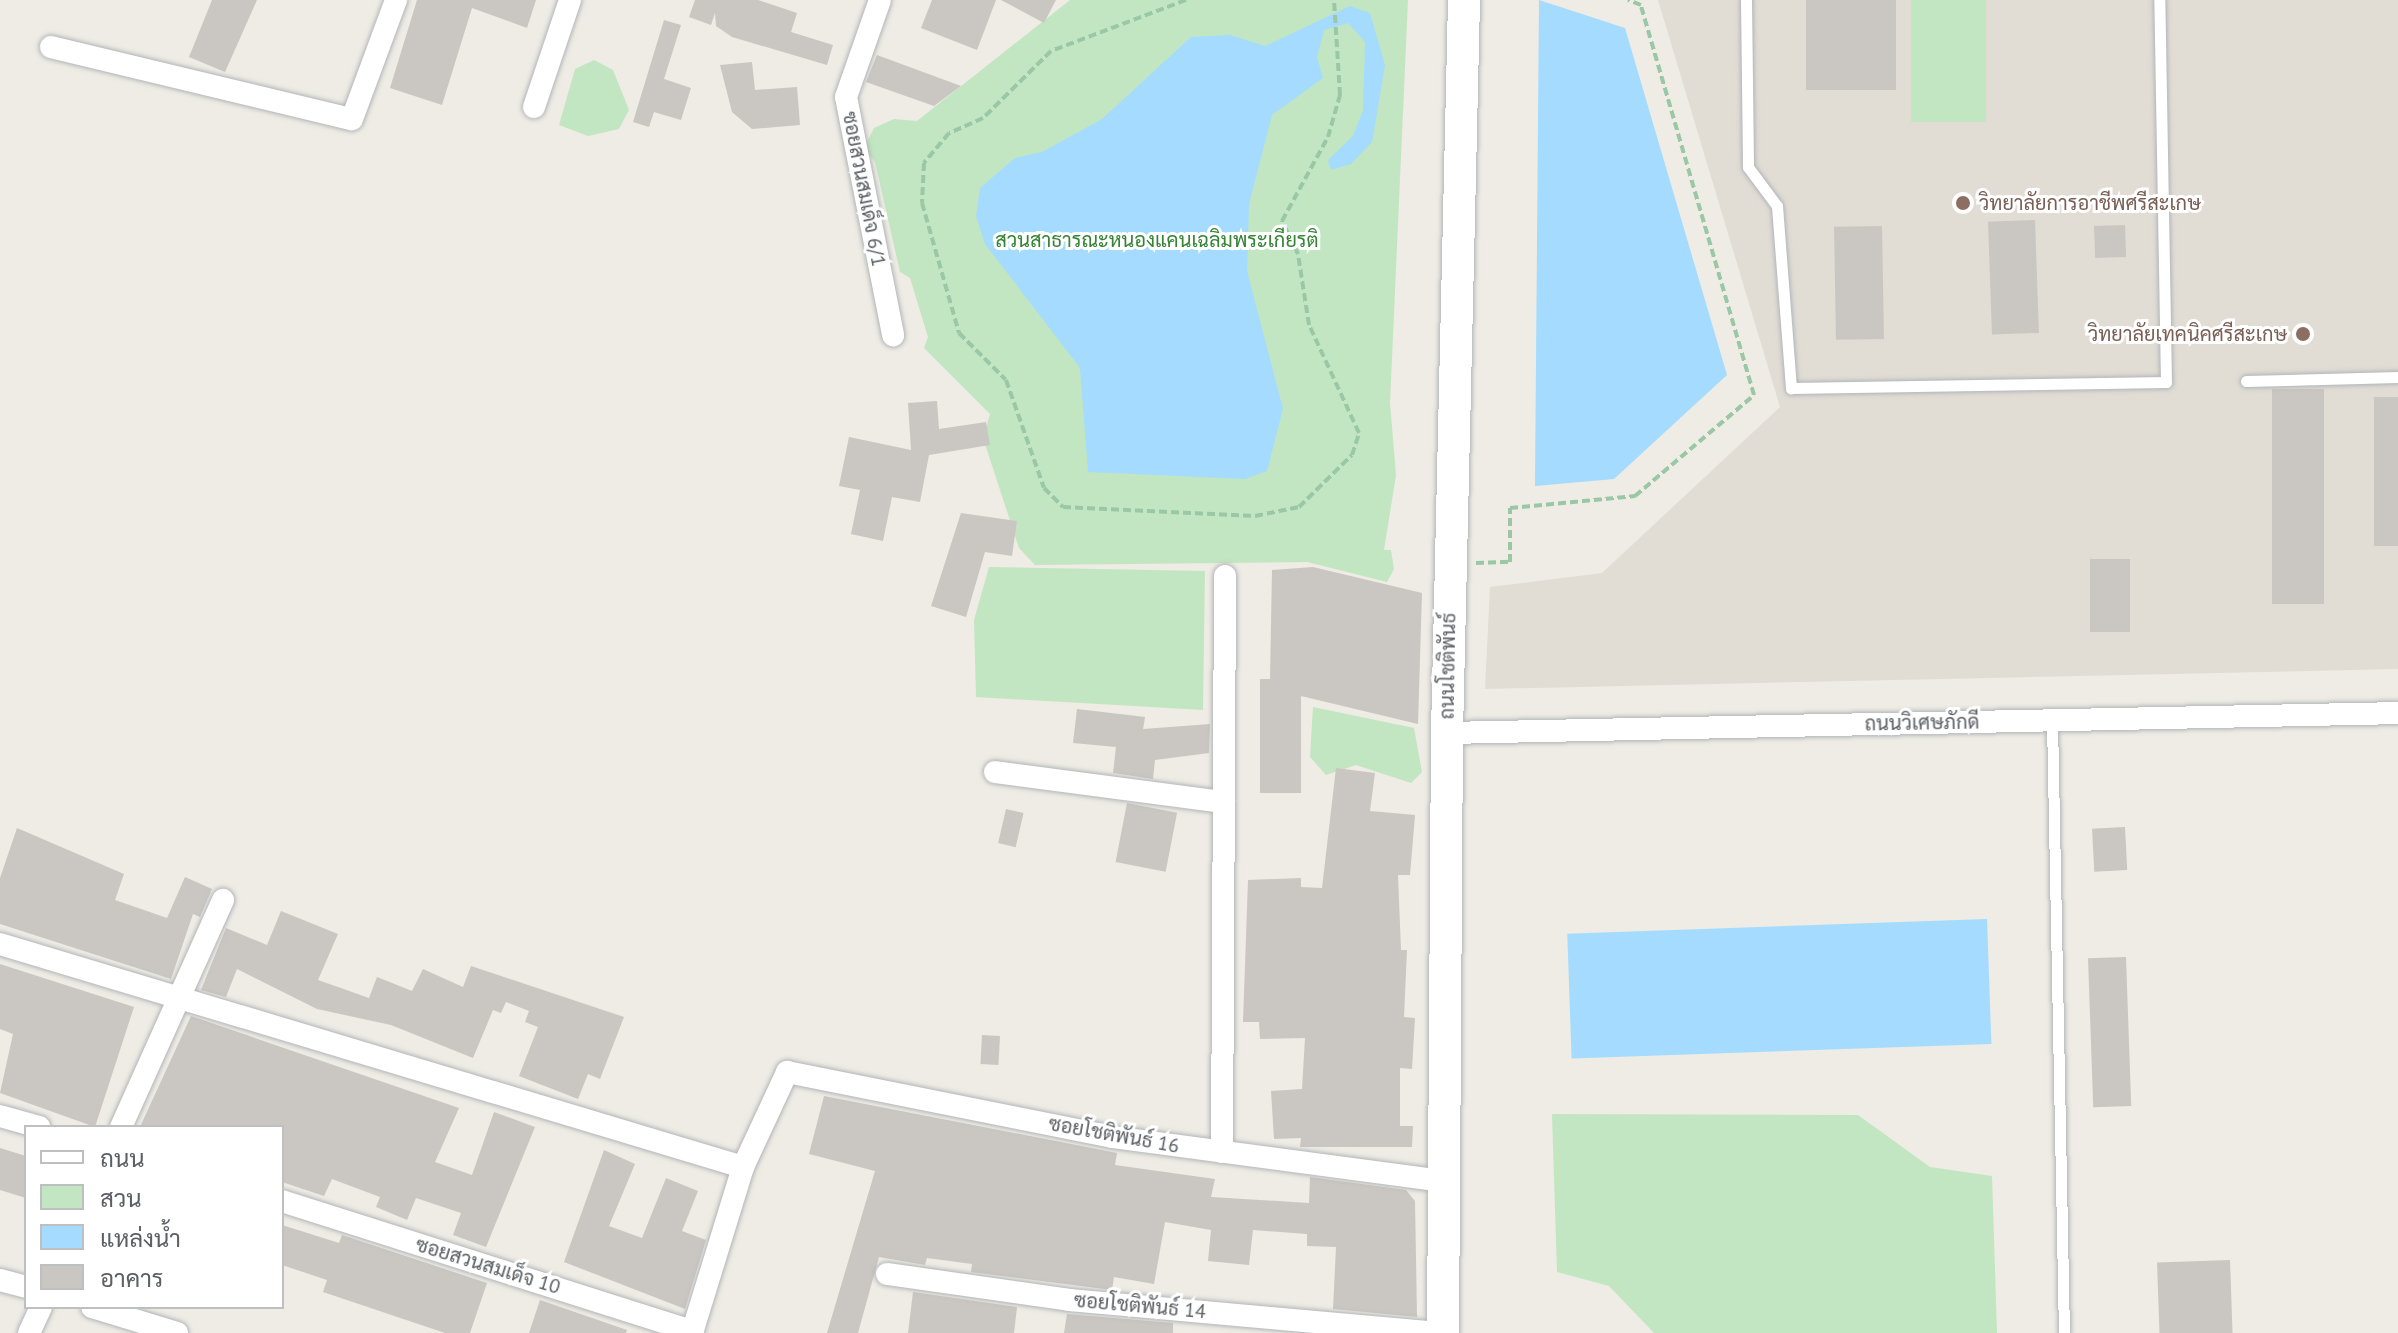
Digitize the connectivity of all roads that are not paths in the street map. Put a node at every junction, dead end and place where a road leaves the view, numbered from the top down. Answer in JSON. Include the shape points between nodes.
{"nodes":[{"id":1,"x":396,"y":0,"type":"edge"},
{"id":2,"x":570,"y":0,"type":"edge"},
{"id":3,"x":880,"y":0,"type":"edge"},
{"id":4,"x":1464,"y":0,"type":"edge"},
{"id":5,"x":1746,"y":0,"type":"edge"},
{"id":6,"x":2159,"y":0,"type":"edge"},
{"id":7,"x":51,"y":47,"type":"dead end"},
{"id":8,"x":534,"y":107,"type":"dead end"},
{"id":9,"x":893,"y":335,"type":"dead end"},
{"id":10,"x":2398,"y":377,"type":"edge"},
{"id":11,"x":2246,"y":381,"type":"dead end"},
{"id":12,"x":1225,"y":576,"type":"dead end"},
{"id":13,"x":2398,"y":713,"type":"edge"},
{"id":14,"x":2052,"y":720,"type":"junction"},
{"id":15,"x":1447,"y":733,"type":"junction"},
{"id":16,"x":995,"y":772,"type":"dead end"},
{"id":17,"x":1224,"y":802,"type":"junction"},
{"id":18,"x":223,"y":900,"type":"dead end"},
{"id":19,"x":0,"y":944,"type":"edge"},
{"id":20,"x":179,"y":998,"type":"junction"},
{"id":21,"x":0,"y":1116,"type":"edge"},
{"id":22,"x":32,"y":1125,"type":"edge"},
{"id":23,"x":122,"y":1125,"type":"edge"},
{"id":24,"x":1222,"y":1152,"type":"junction"},
{"id":25,"x":743,"y":1167,"type":"junction"},
{"id":26,"x":1444,"y":1181,"type":"junction"},
{"id":27,"x":284,"y":1202,"type":"edge"},
{"id":28,"x":887,"y":1274,"type":"dead end"},
{"id":29,"x":0,"y":1280,"type":"edge"},
{"id":30,"x":24,"y":1286,"type":"edge"},
{"id":31,"x":40,"y":1309,"type":"edge"},
{"id":32,"x":99,"y":1309,"type":"edge"},
{"id":33,"x":693,"y":1332,"type":"edge"},
{"id":34,"x":29,"y":1333,"type":"edge"},
{"id":35,"x":177,"y":1333,"type":"edge"},
{"id":36,"x":1443,"y":1333,"type":"edge"},
{"id":37,"x":2064,"y":1333,"type":"edge"}],
"edges":[{"from":1,"to":7,"type":"street","via":[[352,119]]},
{"from":2,"to":8,"type":"street"},
{"from":3,"to":9,"type":"street","name":"ซอยสวนสมเด็จ 6/1","via":[[846,97]]},
{"from":4,"to":15,"type":"street","name":"ถนนโชติพันธ์"},
{"from":5,"to":6,"type":"lane","via":[[1748,167],[1777,206],[1791,388],[2166,382]]},
{"from":10,"to":11,"type":"lane"},
{"from":12,"to":17,"type":"street"},
{"from":13,"to":14,"type":"street","name":"ถนนวิเศษภักดี"},
{"from":14,"to":15,"type":"street","name":"ถนนวิเศษภักดี"},
{"from":14,"to":37,"type":"lane"},
{"from":15,"to":26,"type":"street","name":"ถนนโชติพันธ์"},
{"from":16,"to":17,"type":"street"},
{"from":17,"to":24,"type":"street"},
{"from":18,"to":20,"type":"street"},
{"from":19,"to":20,"type":"street"},
{"from":20,"to":23,"type":"street"},
{"from":20,"to":25,"type":"street"},
{"from":21,"to":22,"type":"street"},
{"from":24,"to":25,"type":"street","name":"ซอยโชติพันธ์ 16","via":[[787,1072]]},
{"from":24,"to":26,"type":"street","name":"ซอยโชติพันธ์ 16"},
{"from":25,"to":33,"type":"street"},
{"from":26,"to":36,"type":"street","name":"ถนนโชติพันธ์"},
{"from":27,"to":33,"type":"street","name":"ซอยสวนสมเด็จ 10"},
{"from":28,"to":36,"type":"street","name":"ซอยโชติพันธ์ 14","via":[[1069,1300]]},
{"from":29,"to":30,"type":"street"},
{"from":31,"to":34,"type":"street"},
{"from":32,"to":35,"type":"street"}]}
